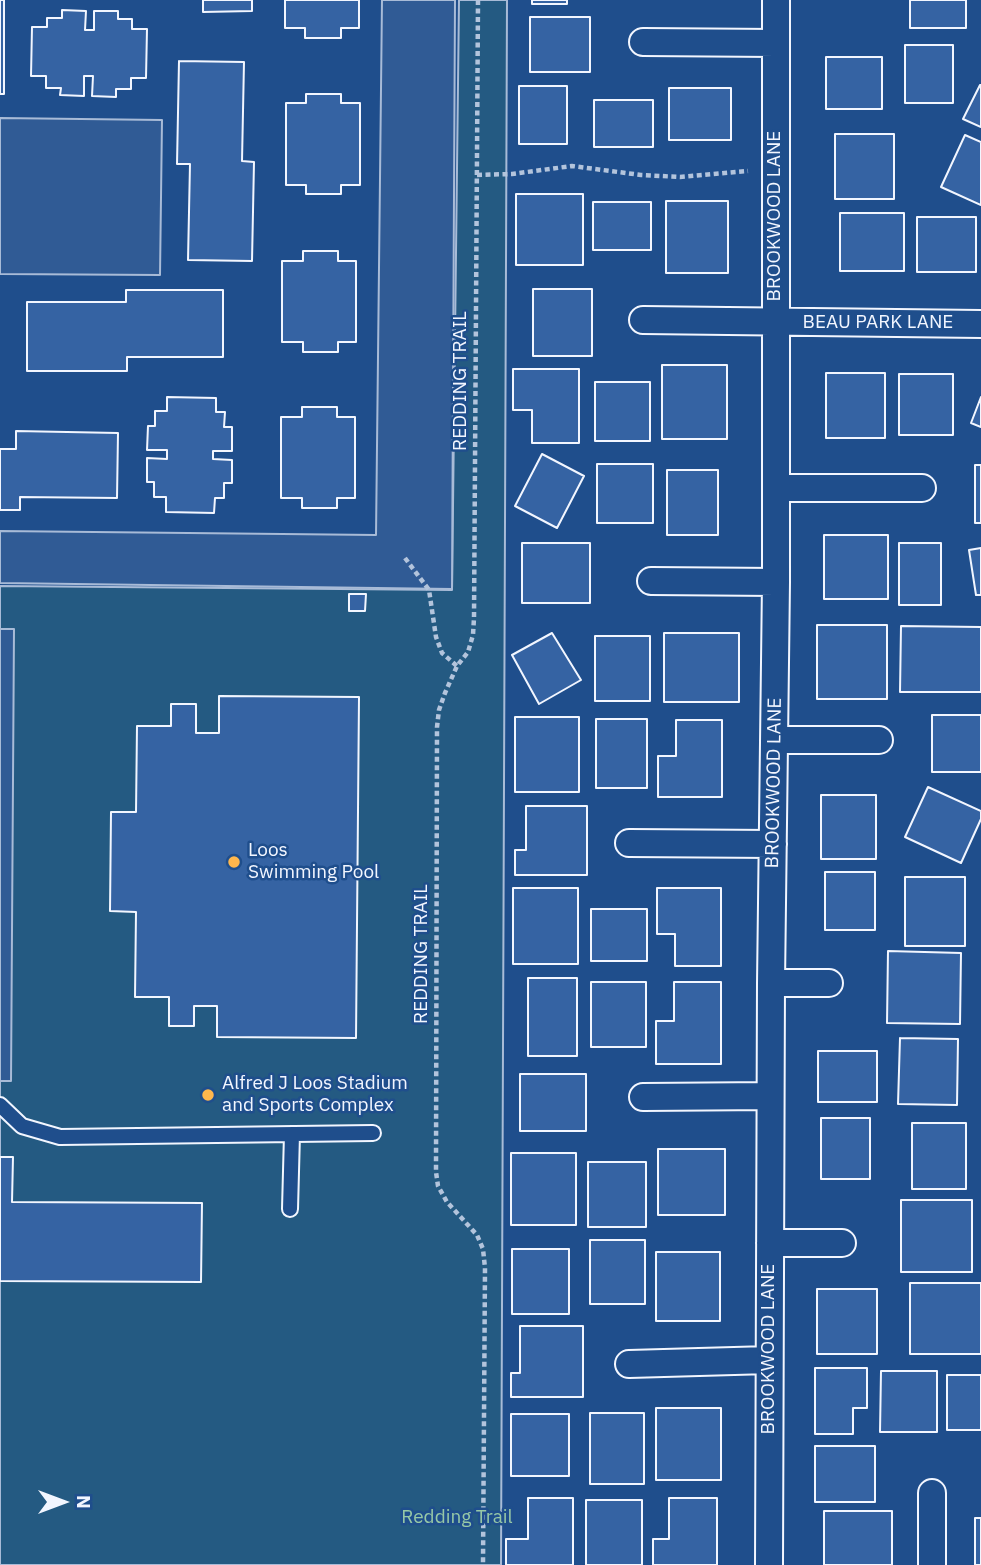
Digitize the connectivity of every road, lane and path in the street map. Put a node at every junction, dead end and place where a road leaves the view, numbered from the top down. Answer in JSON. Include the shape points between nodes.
{"nodes":[{"id":1,"x":478,"y":0,"type":"edge"},
{"id":2,"x":776,"y":0,"type":"edge"},
{"id":3,"x":643,"y":42,"type":"dead end"},
{"id":4,"x":776,"y":43,"type":"junction"},
{"id":5,"x":775,"y":172,"type":"junction"},
{"id":6,"x":477,"y":175,"type":"junction"},
{"id":7,"x":643,"y":320,"type":"dead end"},
{"id":8,"x":775,"y":322,"type":"junction"},
{"id":9,"x":981,"y":324,"type":"edge"},
{"id":10,"x":776,"y":488,"type":"junction"},
{"id":11,"x":922,"y":488,"type":"dead end"},
{"id":12,"x":405,"y":558,"type":"dead end"},
{"id":13,"x":651,"y":581,"type":"dead end"},
{"id":14,"x":776,"y":582,"type":"junction"},
{"id":15,"x":457,"y":666,"type":"junction"},
{"id":16,"x":775,"y":740,"type":"junction"},
{"id":17,"x":880,"y":740,"type":"dead end"},
{"id":18,"x":629,"y":843,"type":"dead end"},
{"id":19,"x":773,"y":844,"type":"junction"},
{"id":20,"x":771,"y":983,"type":"junction"},
{"id":21,"x":829,"y":983,"type":"dead end"},
{"id":22,"x":770,"y":1096,"type":"junction"},
{"id":23,"x":643,"y":1097,"type":"dead end"},
{"id":24,"x":0,"y":1105,"type":"edge"},
{"id":25,"x":373,"y":1133,"type":"dead end"},
{"id":26,"x":292,"y":1134,"type":"junction"},
{"id":27,"x":290,"y":1209,"type":"dead end"},
{"id":28,"x":769,"y":1243,"type":"junction"},
{"id":29,"x":842,"y":1243,"type":"dead end"},
{"id":30,"x":769,"y":1360,"type":"junction"},
{"id":31,"x":629,"y":1364,"type":"dead end"},
{"id":32,"x":932,"y":1493,"type":"dead end"},
{"id":33,"x":483,"y":1565,"type":"edge"},
{"id":34,"x":769,"y":1565,"type":"edge"},
{"id":35,"x":932,"y":1565,"type":"edge"}],
"edges":[{"from":1,"to":6,"type":"path","name":"REDDING TRAIL"},
{"from":2,"to":4,"type":"street","name":"BROOKWOOD LANE"},
{"from":3,"to":4,"type":"street"},
{"from":4,"to":5,"type":"street","name":"BROOKWOOD LANE"},
{"from":5,"to":6,"type":"path","via":[[680,177],[572,166]]},
{"from":5,"to":8,"type":"street","name":"BROOKWOOD LANE"},
{"from":6,"to":15,"type":"path","name":"REDDING TRAIL","via":[[474,618],[468,652]]},
{"from":7,"to":8,"type":"street","name":"BEAU PARK LANE"},
{"from":8,"to":9,"type":"street","name":"BEAU PARK LANE"},
{"from":8,"to":10,"type":"street","name":"BROOKWOOD LANE"},
{"from":10,"to":11,"type":"street"},
{"from":10,"to":14,"type":"street","name":"BROOKWOOD LANE"},
{"from":12,"to":15,"type":"path","via":[[429,590],[442,653]]},
{"from":13,"to":14,"type":"street"},
{"from":14,"to":16,"type":"street","name":"BROOKWOOD LANE"},
{"from":15,"to":33,"type":"path","name":"REDDING TRAIL","via":[[437,727],[436,1172],[447,1202],[477,1235],[483,1249]]},
{"from":16,"to":17,"type":"street"},
{"from":16,"to":19,"type":"street","name":"BROOKWOOD LANE"},
{"from":18,"to":19,"type":"street"},
{"from":19,"to":20,"type":"street","name":"BROOKWOOD LANE"},
{"from":20,"to":21,"type":"street"},
{"from":20,"to":22,"type":"street","name":"BROOKWOOD LANE"},
{"from":22,"to":23,"type":"street"},
{"from":22,"to":28,"type":"street","name":"BROOKWOOD LANE"},
{"from":24,"to":26,"type":"lane","via":[[22,1126],[60,1137]]},
{"from":25,"to":26,"type":"lane"},
{"from":26,"to":27,"type":"lane"},
{"from":28,"to":29,"type":"street"},
{"from":28,"to":30,"type":"street","name":"BROOKWOOD LANE"},
{"from":30,"to":31,"type":"street"},
{"from":30,"to":34,"type":"street","name":"BROOKWOOD LANE"},
{"from":32,"to":35,"type":"street"}]}
